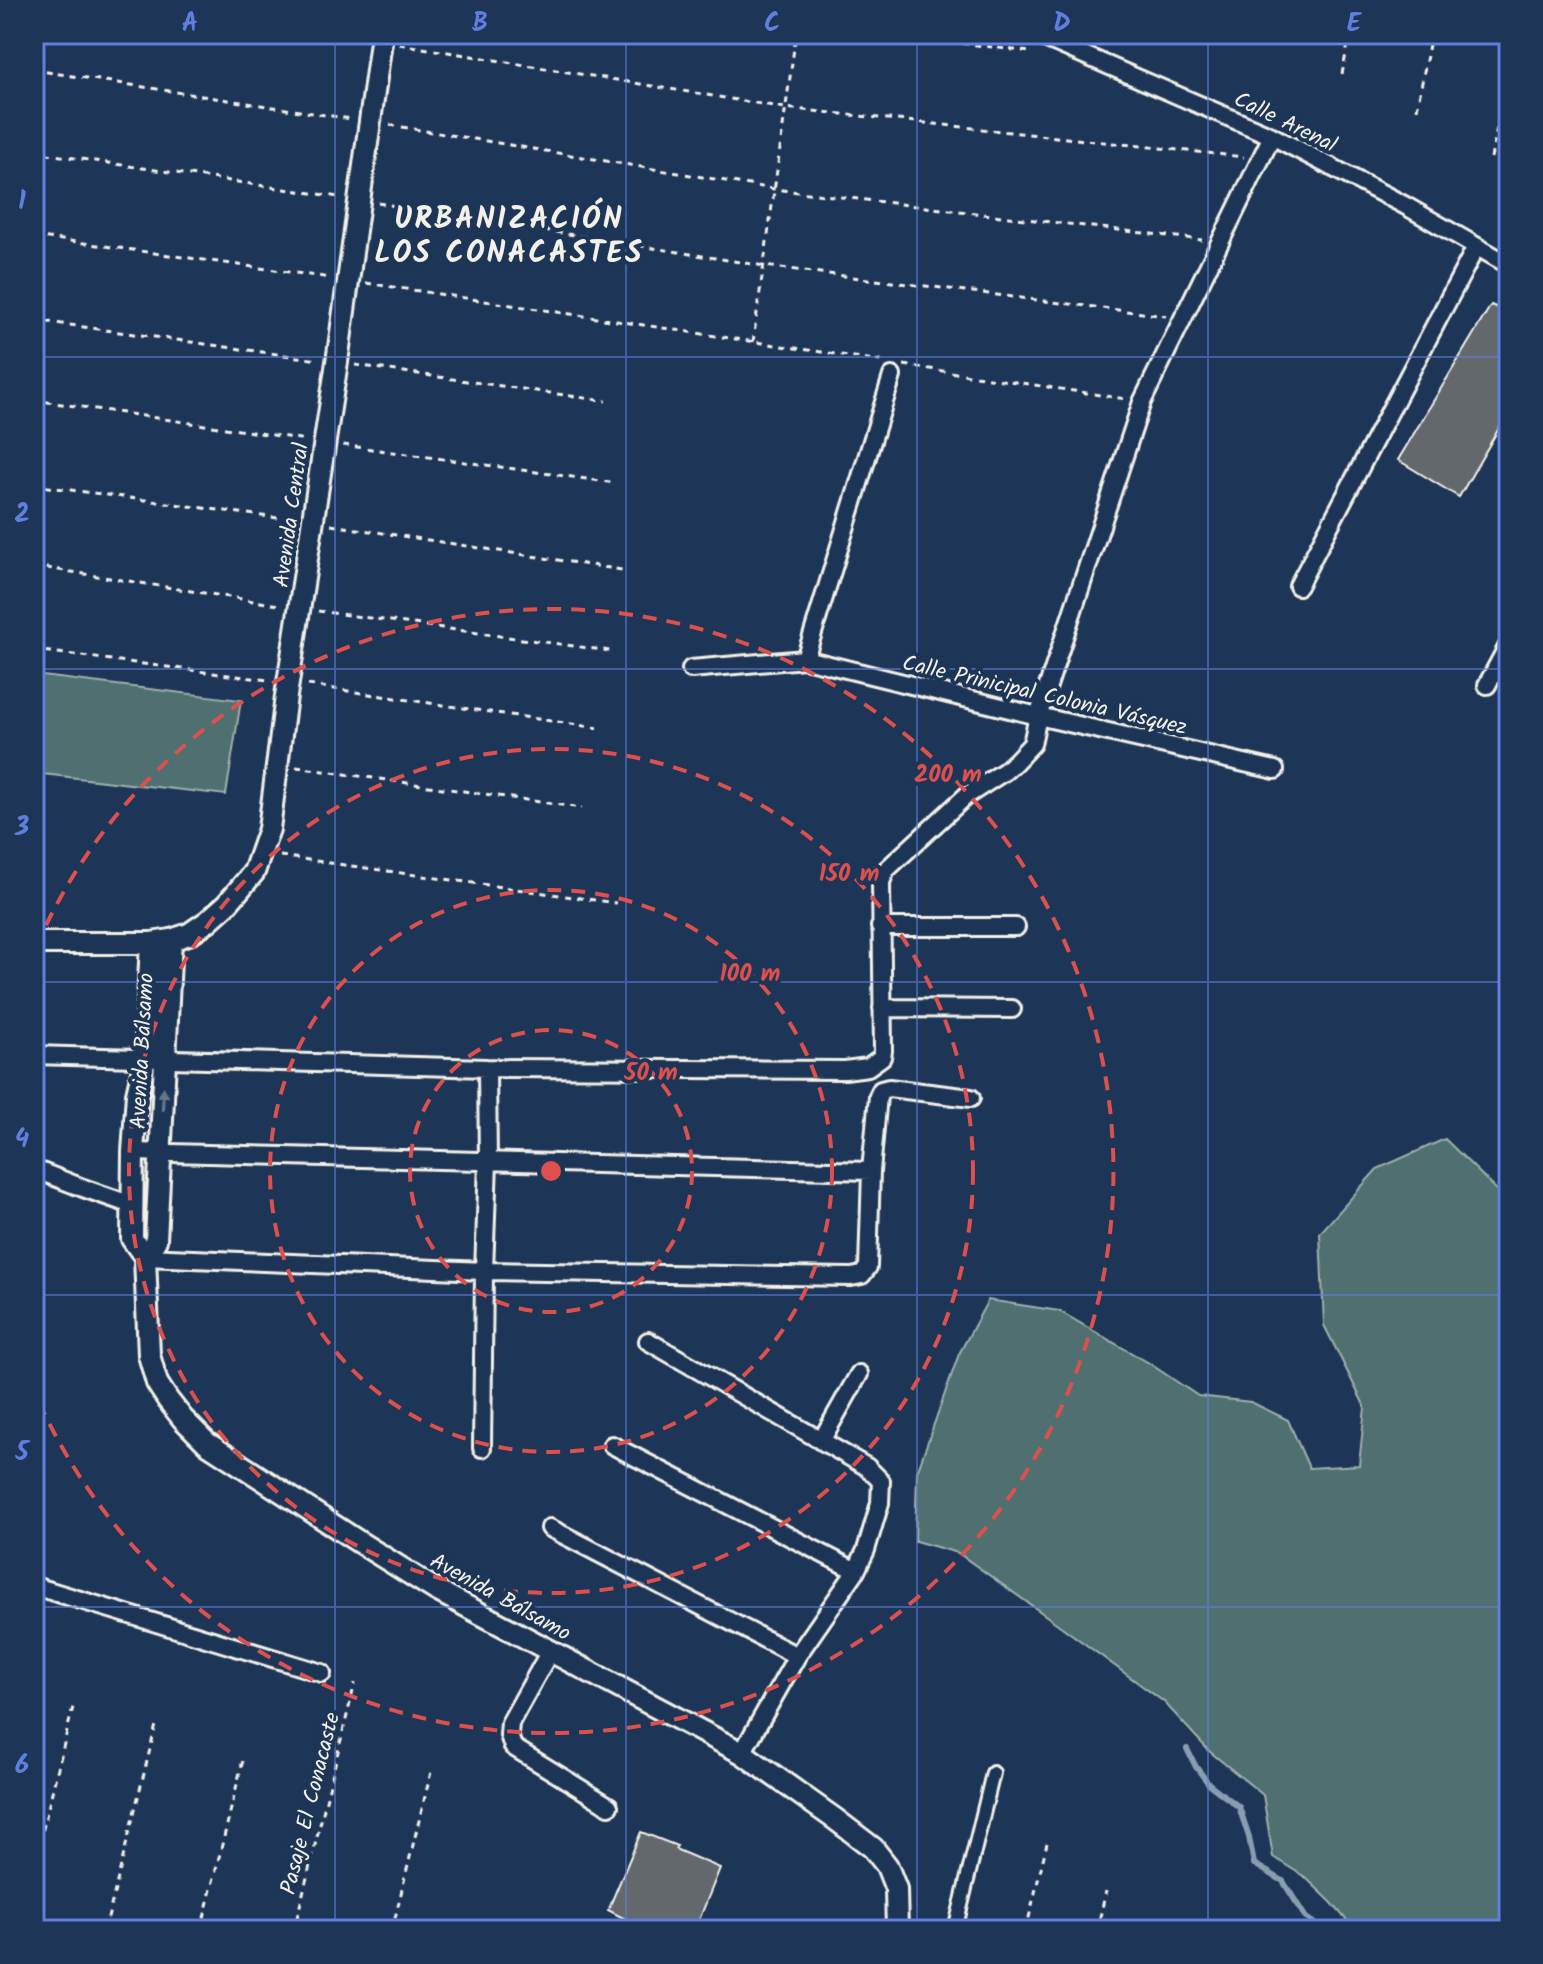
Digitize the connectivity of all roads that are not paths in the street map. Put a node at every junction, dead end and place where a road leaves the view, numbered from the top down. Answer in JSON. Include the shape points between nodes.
{"nodes":[{"id":1,"x":1035,"y":34,"type":"edge"},
{"id":2,"x":381,"y":38,"type":"edge"},
{"id":3,"x":1272,"y":136,"type":"junction"},
{"id":4,"x":1476,"y":247,"type":"junction"},
{"id":5,"x":1509,"y":265,"type":"edge"},
{"id":6,"x":892,"y":376,"type":"dead end"},
{"id":7,"x":1298,"y":586,"type":"dead end"},
{"id":8,"x":1509,"y":644,"type":"edge"},
{"id":9,"x":805,"y":659,"type":"junction"},
{"id":10,"x":691,"y":669,"type":"dead end"},
{"id":11,"x":1487,"y":685,"type":"dead end"},
{"id":12,"x":1038,"y":716,"type":"junction"},
{"id":13,"x":1275,"y":770,"type":"dead end"},
{"id":14,"x":880,"y":927,"type":"junction"},
{"id":15,"x":1016,"y":927,"type":"dead end"},
{"id":16,"x":161,"y":941,"type":"junction"},
{"id":17,"x":34,"y":943,"type":"edge"},
{"id":18,"x":882,"y":1008,"type":"junction"},
{"id":19,"x":1012,"y":1009,"type":"dead end"},
{"id":20,"x":34,"y":1055,"type":"edge"},
{"id":21,"x":155,"y":1060,"type":"junction"},
{"id":22,"x":868,"y":1067,"type":"junction"},
{"id":23,"x":487,"y":1068,"type":"junction"},
{"id":24,"x":881,"y":1090,"type":"junction"},
{"id":25,"x":971,"y":1098,"type":"dead end"},
{"id":26,"x":133,"y":1152,"type":"junction"},
{"id":27,"x":160,"y":1153,"type":"junction"},
{"id":28,"x":488,"y":1162,"type":"junction"},
{"id":29,"x":34,"y":1169,"type":"edge"},
{"id":30,"x":871,"y":1171,"type":"junction"},
{"id":31,"x":132,"y":1205,"type":"junction"},
{"id":32,"x":145,"y":1257,"type":"junction"},
{"id":33,"x":484,"y":1271,"type":"junction"},
{"id":34,"x":648,"y":1341,"type":"dead end"},
{"id":35,"x":859,"y":1374,"type":"dead end"},
{"id":36,"x":821,"y":1441,"type":"junction"},
{"id":37,"x":612,"y":1445,"type":"dead end"},
{"id":38,"x":482,"y":1448,"type":"dead end"},
{"id":39,"x":550,"y":1528,"type":"dead end"},
{"id":40,"x":856,"y":1571,"type":"junction"},
{"id":41,"x":34,"y":1586,"type":"edge"},
{"id":42,"x":550,"y":1651,"type":"junction"},
{"id":43,"x":797,"y":1656,"type":"junction"},
{"id":44,"x":322,"y":1673,"type":"dead end"},
{"id":45,"x":742,"y":1753,"type":"junction"},
{"id":46,"x":993,"y":1773,"type":"dead end"},
{"id":47,"x":609,"y":1806,"type":"dead end"},
{"id":48,"x":897,"y":1930,"type":"edge"},
{"id":49,"x":955,"y":1930,"type":"edge"}],
"edges":[{"from":1,"to":3,"type":"street","name":"Calle Arenal"},
{"from":2,"to":16,"type":"street","name":"Avenida Central","via":[[269,829],[254,872],[227,904],[189,934]]},
{"from":3,"to":4,"type":"street","name":"Calle Arenal"},
{"from":3,"to":12,"type":"street","via":[[1142,402]]},
{"from":4,"to":5,"type":"street","name":"Calle Arenal"},
{"from":4,"to":7,"type":"street"},
{"from":6,"to":9,"type":"street"},
{"from":8,"to":11,"type":"street"},
{"from":9,"to":10,"type":"street","name":"Calle Prinicipal Colonia Vásquez"},
{"from":9,"to":12,"type":"street","name":"Calle Prinicipal Colonia Vásquez"},
{"from":12,"to":13,"type":"street","name":"Calle Prinicipal Colonia Vásquez"},
{"from":12,"to":14,"type":"street","via":[[1032,744],[1015,762],[966,796],[886,870]]},
{"from":14,"to":15,"type":"street"},
{"from":14,"to":18,"type":"street"},
{"from":16,"to":17,"type":"street"},
{"from":16,"to":21,"type":"street","name":"Avenida Bálsamo"},
{"from":18,"to":19,"type":"street"},
{"from":18,"to":22,"type":"street","via":[[882,1057]]},
{"from":20,"to":21,"type":"street"},
{"from":21,"to":23,"type":"street"},
{"from":21,"to":26,"type":"street","name":"Avenida Bálsamo","via":[[137,1094]]},
{"from":27,"to":21,"type":"street","name":"Avenida Bálsamo","one_way":true},
{"from":22,"to":23,"type":"street"},
{"from":22,"to":24,"type":"street"},
{"from":23,"to":28,"type":"street"},
{"from":24,"to":25,"type":"street"},
{"from":24,"to":30,"type":"street"},
{"from":26,"to":27,"type":"street"},
{"from":26,"to":31,"type":"street","name":"Avenida Bálsamo"},
{"from":27,"to":28,"type":"street"},
{"from":27,"to":32,"type":"street","name":"Avenida Bálsamo","via":[[156,1240]]},
{"from":28,"to":30,"type":"street"},
{"from":28,"to":33,"type":"street"},
{"from":29,"to":31,"type":"street"},
{"from":30,"to":33,"type":"street","via":[[868,1267],[862,1275]]},
{"from":31,"to":32,"type":"street","name":"Avenida Bálsamo","via":[[132,1239]]},
{"from":32,"to":33,"type":"street"},
{"from":32,"to":42,"type":"street","name":"Avenida Bálsamo","via":[[149,1355],[157,1383],[207,1443],[436,1590]]},
{"from":33,"to":38,"type":"street"},
{"from":34,"to":36,"type":"street"},
{"from":35,"to":36,"type":"street"},
{"from":36,"to":40,"type":"street","via":[[881,1481],[880,1503]]},
{"from":37,"to":40,"type":"street"},
{"from":39,"to":43,"type":"street"},
{"from":40,"to":43,"type":"street"},
{"from":41,"to":44,"type":"street"},
{"from":42,"to":45,"type":"street","name":"Avenida Bálsamo"},
{"from":42,"to":47,"type":"street","via":[[510,1723],[513,1747]]},
{"from":43,"to":45,"type":"street"},
{"from":45,"to":48,"type":"street","name":"Avenida Bálsamo","via":[[873,1848],[896,1889]]},
{"from":46,"to":49,"type":"street"}]}
